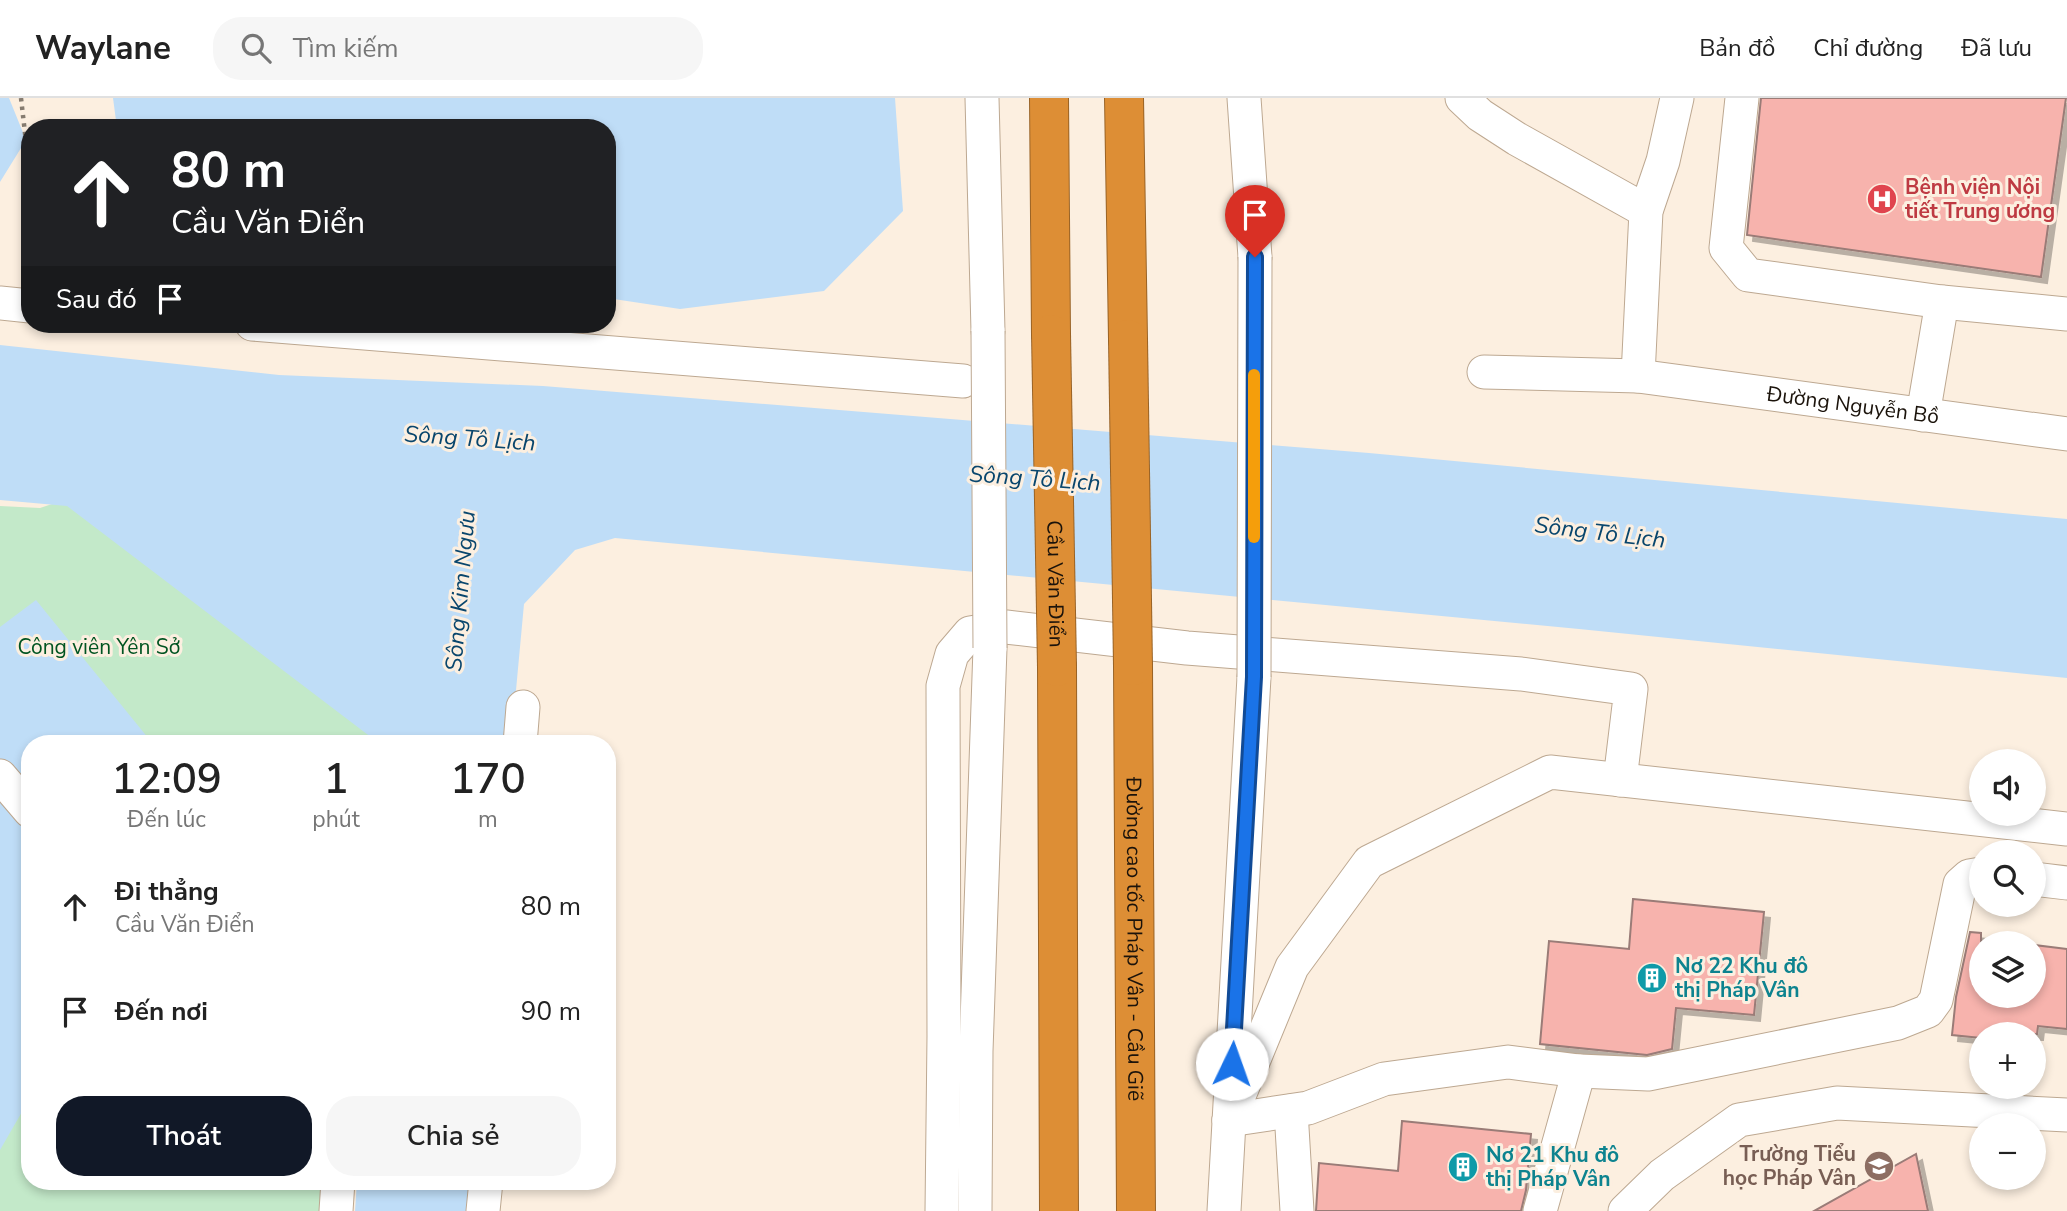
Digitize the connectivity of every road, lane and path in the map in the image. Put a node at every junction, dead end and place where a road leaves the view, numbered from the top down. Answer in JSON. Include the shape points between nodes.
{"nodes":[{"id":1,"x":21,"y":98,"type":"edge"},
{"id":2,"x":982,"y":98,"type":"edge"},
{"id":3,"x":1049,"y":98,"type":"edge"},
{"id":4,"x":1125,"y":98,"type":"edge"},
{"id":5,"x":1244,"y":98,"type":"edge"},
{"id":6,"x":1462,"y":98,"type":"edge"},
{"id":7,"x":1677,"y":98,"type":"edge"},
{"id":8,"x":1742,"y":98,"type":"edge"},
{"id":9,"x":23,"y":119,"type":"edge"},
{"id":10,"x":1646,"y":211,"type":"junction"},
{"id":11,"x":1942,"y":302,"type":"junction"},
{"id":12,"x":0,"y":303,"type":"edge"},
{"id":13,"x":21,"y":305,"type":"edge"},
{"id":14,"x":2067,"y":314,"type":"edge"},
{"id":15,"x":364,"y":333,"type":"edge"},
{"id":16,"x":1485,"y":372,"type":"dead end"},
{"id":17,"x":1638,"y":376,"type":"junction"},
{"id":18,"x":963,"y":381,"type":"dead end"},
{"id":19,"x":1923,"y":415,"type":"junction"},
{"id":20,"x":2067,"y":434,"type":"edge"},
{"id":21,"x":523,"y":707,"type":"dead end"},
{"id":22,"x":521,"y":735,"type":"edge"},
{"id":23,"x":0,"y":776,"type":"edge"},
{"id":24,"x":1620,"y":780,"type":"junction"},
{"id":25,"x":21,"y":800,"type":"edge"},
{"id":26,"x":2067,"y":829,"type":"edge"},
{"id":27,"x":1969,"y":876,"type":"edge"},
{"id":28,"x":2046,"y":880,"type":"edge"},
{"id":29,"x":2067,"y":883,"type":"edge"},
{"id":30,"x":1579,"y":1071,"type":"junction"},
{"id":31,"x":1291,"y":1111,"type":"junction"},
{"id":32,"x":2067,"y":1115,"type":"edge"},
{"id":33,"x":1229,"y":1120,"type":"junction"},
{"id":34,"x":337,"y":1190,"type":"edge"},
{"id":35,"x":485,"y":1190,"type":"edge"},
{"id":36,"x":336,"y":1211,"type":"edge"},
{"id":37,"x":483,"y":1211,"type":"edge"},
{"id":38,"x":942,"y":1211,"type":"edge"},
{"id":39,"x":975,"y":1211,"type":"edge"},
{"id":40,"x":1059,"y":1211,"type":"edge"},
{"id":41,"x":1136,"y":1211,"type":"edge"},
{"id":42,"x":1224,"y":1211,"type":"edge"},
{"id":43,"x":1297,"y":1211,"type":"edge"},
{"id":44,"x":1540,"y":1211,"type":"edge"},
{"id":45,"x":1625,"y":1211,"type":"edge"}],
"edges":[{"from":1,"to":9,"type":"path"},
{"from":2,"to":39,"type":"street","bridge":true,"via":[[990,648]]},
{"from":3,"to":40,"type":"highway","name":"Cầu Văn Điển","bridge":true},
{"from":4,"to":41,"type":"highway","name":"Đường cao tốc Pháp Vân - Cầu Giẽ","bridge":true},
{"from":5,"to":33,"type":"street","bridge":true,"via":[[1255,257],[1254,677]]},
{"from":6,"to":10,"type":"street","via":[[1517,139]]},
{"from":7,"to":10,"type":"street"},
{"from":8,"to":11,"type":"street","via":[[1726,248],[1748,275]]},
{"from":10,"to":17,"type":"street"},
{"from":11,"to":14,"type":"street"},
{"from":11,"to":19,"type":"street"},
{"from":12,"to":13,"type":"street"},
{"from":15,"to":18,"type":"street"},
{"from":16,"to":17,"type":"street","name":"Đường Nguyễn Bồ"},
{"from":17,"to":19,"type":"street","name":"Đường Nguyễn Bồ"},
{"from":19,"to":20,"type":"street","name":"Đường Nguyễn Bồ"},
{"from":21,"to":22,"type":"street"},
{"from":23,"to":25,"type":"street"},
{"from":24,"to":26,"type":"street"},
{"from":24,"to":33,"type":"street","via":[[1550,772],[1369,862],[1292,967]]},
{"from":24,"to":38,"type":"street","via":[[1631,689],[1521,674],[1187,648],[1006,627],[970,633],[952,654],[943,686]]},
{"from":27,"to":30,"type":"street","via":[[1960,884],[1941,981],[1936,1000],[1927,1011],[1898,1023],[1648,1074]]},
{"from":28,"to":29,"type":"street"},
{"from":30,"to":31,"type":"street","via":[[1508,1062],[1384,1079]]},
{"from":30,"to":44,"type":"street"},
{"from":31,"to":33,"type":"street"},
{"from":31,"to":43,"type":"street"},
{"from":32,"to":45,"type":"street","via":[[1837,1103],[1739,1120],[1661,1175]]},
{"from":33,"to":42,"type":"street"},
{"from":34,"to":36,"type":"street"},
{"from":35,"to":37,"type":"street"}]}
